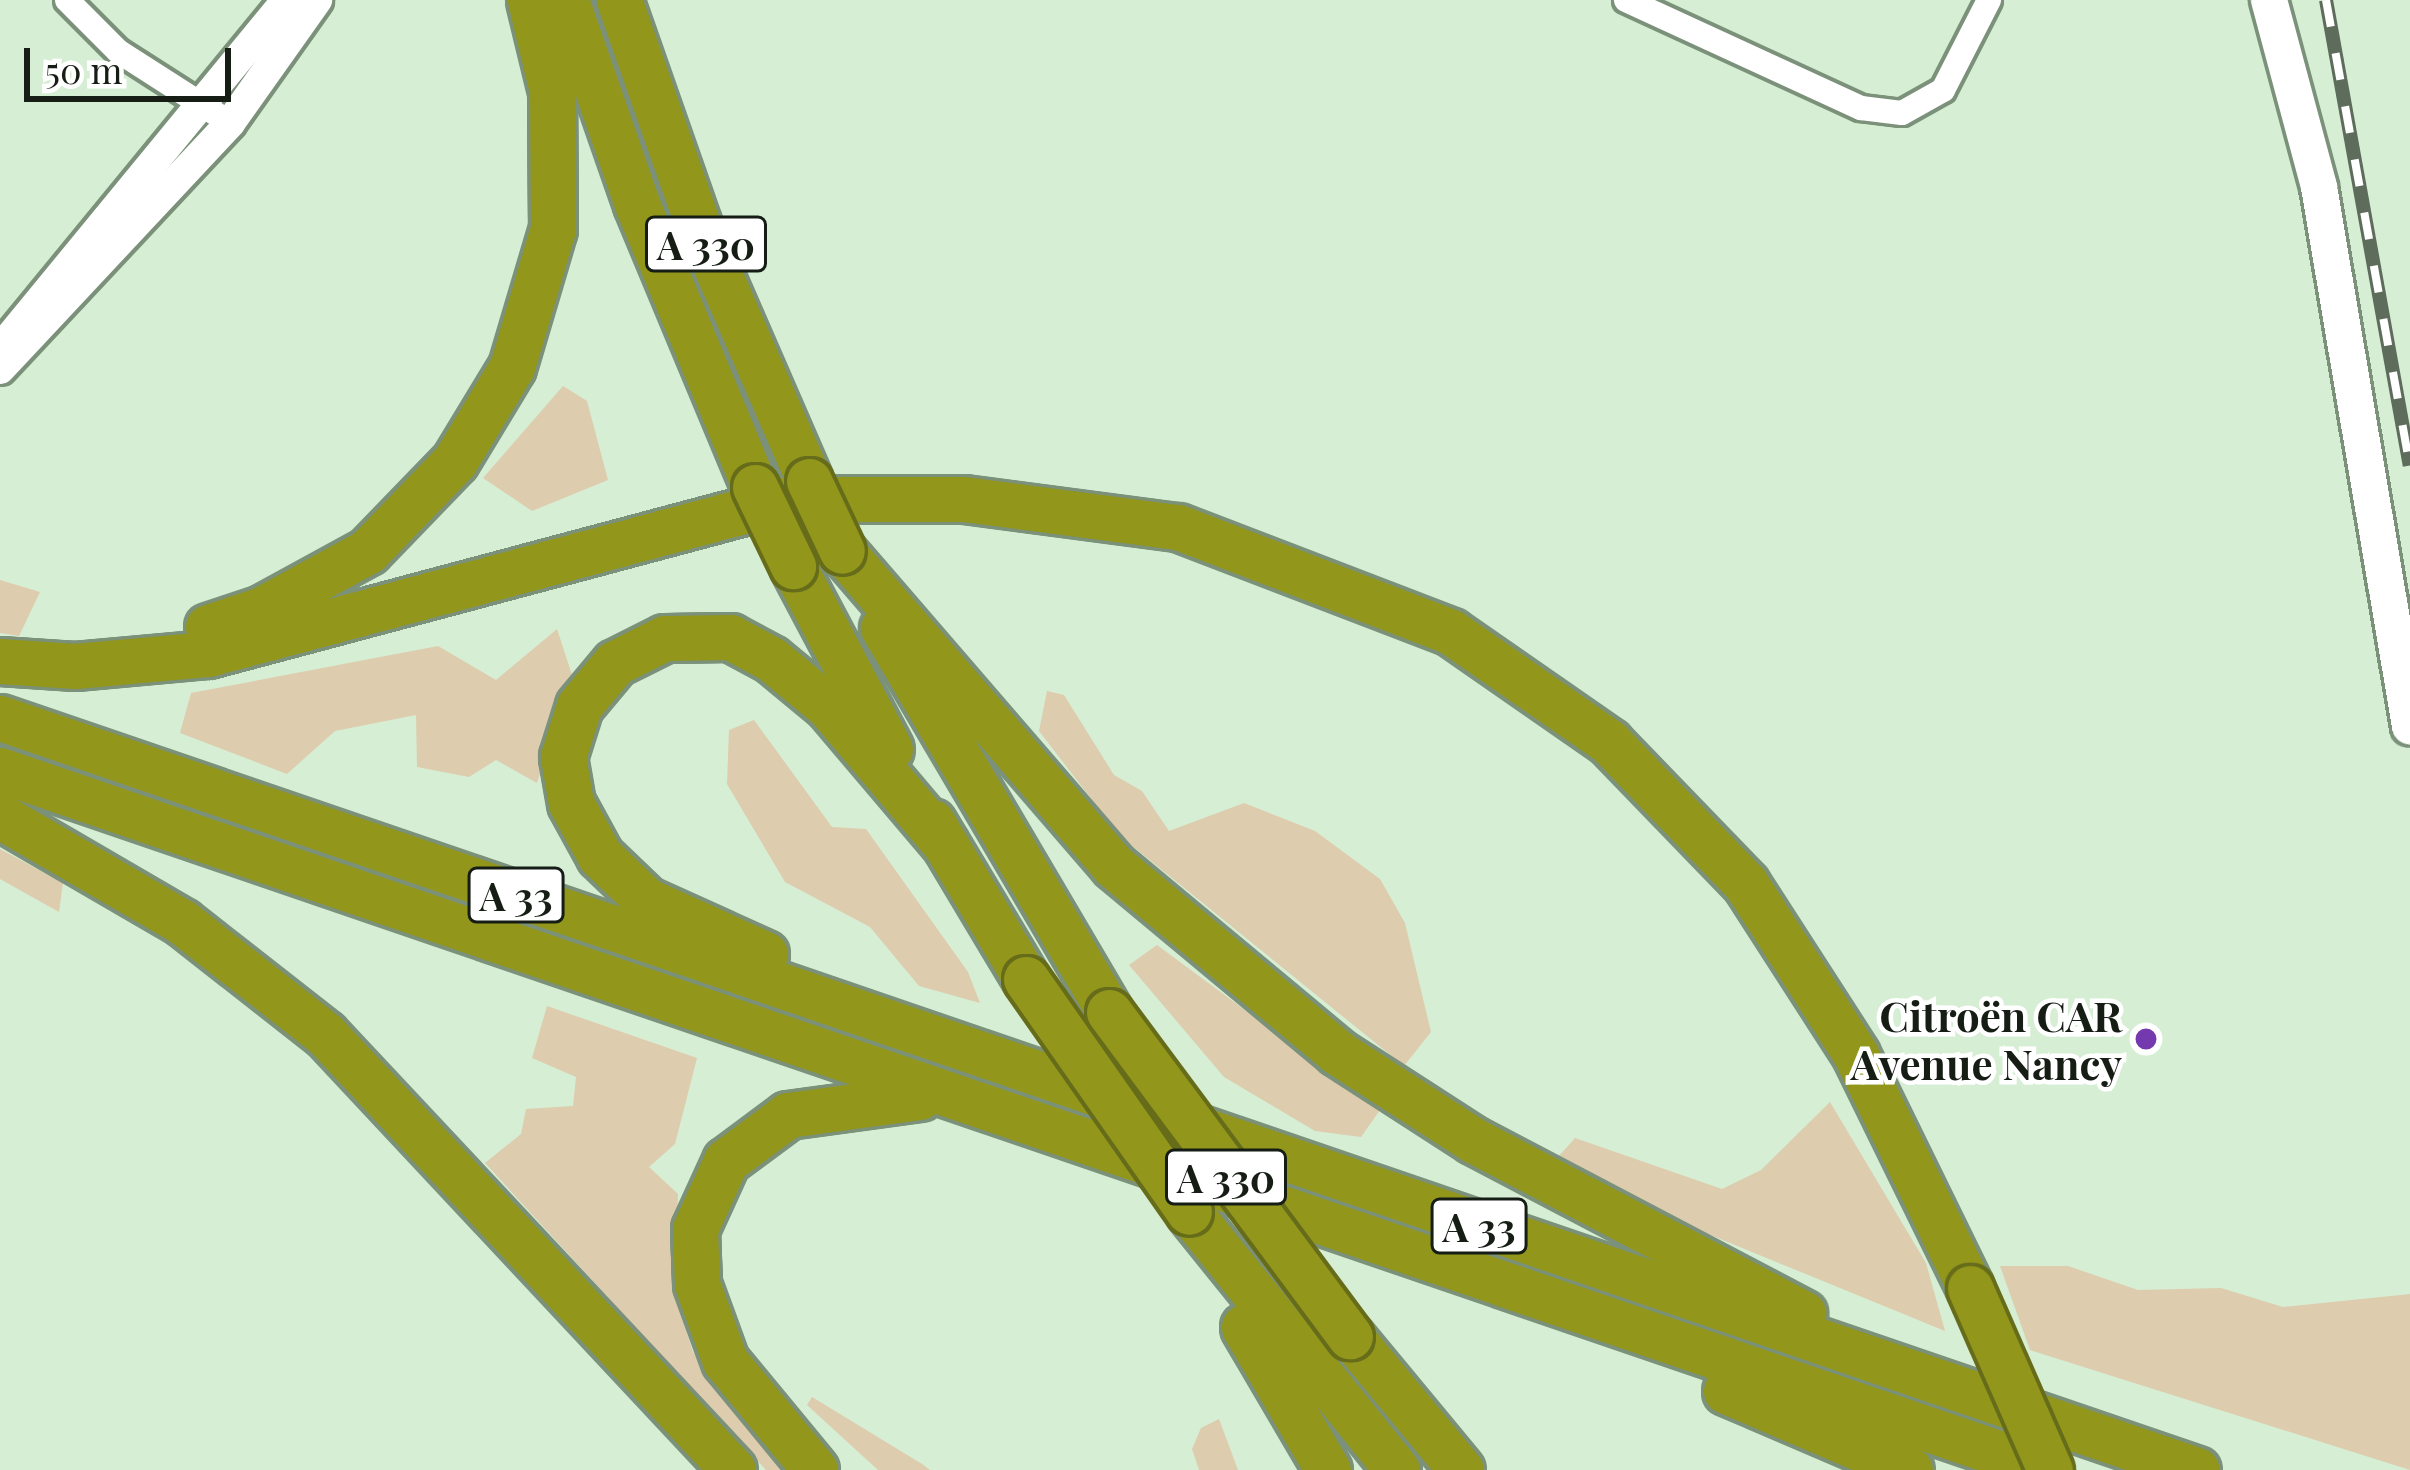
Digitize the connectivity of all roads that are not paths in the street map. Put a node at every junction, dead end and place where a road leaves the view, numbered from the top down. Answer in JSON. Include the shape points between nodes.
{"nodes":[{"id":1,"x":67,"y":0,"type":"edge"},
{"id":2,"x":287,"y":0,"type":"edge"},
{"id":3,"x":317,"y":0,"type":"edge"},
{"id":4,"x":530,"y":0,"type":"edge"},
{"id":5,"x":566,"y":0,"type":"edge"},
{"id":6,"x":619,"y":0,"type":"edge"},
{"id":7,"x":1626,"y":0,"type":"edge"},
{"id":8,"x":1989,"y":0,"type":"edge"},
{"id":9,"x":2270,"y":0,"type":"edge"},
{"id":10,"x":202,"y":105,"type":"junction"},
{"id":11,"x":230,"y":123,"type":"junction"},
{"id":12,"x":0,"y":350,"type":"edge"},
{"id":13,"x":0,"y":369,"type":"edge"},
{"id":14,"x":842,"y":551,"type":"junction"},
{"id":15,"x":0,"y":661,"type":"edge"},
{"id":16,"x":75,"y":667,"type":"junction"},
{"id":17,"x":0,"y":718,"type":"edge"},
{"id":18,"x":2410,"y":726,"type":"edge"},
{"id":19,"x":0,"y":770,"type":"edge"},
{"id":20,"x":0,"y":816,"type":"edge"},
{"id":21,"x":945,"y":844,"type":"junction"},
{"id":22,"x":1031,"y":1073,"type":"junction"},
{"id":23,"x":947,"y":1096,"type":"junction"},
{"id":24,"x":1237,"y":1295,"type":"junction"},
{"id":25,"x":1552,"y":1304,"type":"junction"},
{"id":26,"x":1928,"y":1379,"type":"junction"},
{"id":27,"x":733,"y":1470,"type":"edge"},
{"id":28,"x":815,"y":1470,"type":"edge"},
{"id":29,"x":1328,"y":1470,"type":"edge"},
{"id":30,"x":1396,"y":1470,"type":"edge"},
{"id":31,"x":1461,"y":1470,"type":"edge"},
{"id":32,"x":1910,"y":1470,"type":"edge"},
{"id":33,"x":2049,"y":1470,"type":"edge"},
{"id":34,"x":2197,"y":1470,"type":"edge"}],
"edges":[{"from":1,"to":10,"type":"street","via":[[118,51]]},
{"from":2,"to":10,"type":"street"},
{"from":3,"to":11,"type":"street"},
{"from":4,"to":16,"type":"highway","via":[[552,91],[553,229],[523,340],[455,461],[368,551],[310,586]]},
{"from":5,"to":21,"type":"highway","number":"A 330","bridge":true,"via":[[755,487]]},
{"from":6,"to":14,"type":"highway","number":"A 330","bridge":true,"via":[[697,223]]},
{"from":7,"to":8,"type":"street","via":[[1861,108],[1902,113],[1943,89]]},
{"from":9,"to":18,"type":"main road","via":[[2319,187]]},
{"from":10,"to":11,"type":"street"},
{"from":10,"to":12,"type":"street"},
{"from":11,"to":13,"type":"street"},
{"from":14,"to":26,"type":"highway","via":[[1114,866],[1336,1052],[1473,1140]]},
{"from":14,"to":31,"type":"highway","number":"A 330","bridge":true,"via":[[966,781],[1109,1012],[1349,1336]]},
{"from":15,"to":16,"type":"highway"},
{"from":16,"to":33,"type":"highway","bridge":true,"via":[[208,654],[395,610],[654,529],[788,499],[964,499],[1178,527],[1451,632],[1609,742],[1746,884],[1856,1055]]},
{"from":17,"to":22,"type":"highway","number":"A 33"},
{"from":19,"to":23,"type":"highway","number":"A 33"},
{"from":20,"to":27,"type":"highway","via":[[163,910],[325,1034]]},
{"from":21,"to":22,"type":"highway","via":[[828,706],[730,637],[665,638],[615,663],[579,706],[562,757],[571,803],[599,856],[646,900]]},
{"from":21,"to":24,"type":"highway","number":"A 330","bridge":true},
{"from":22,"to":26,"type":"highway","number":"A 33"},
{"from":23,"to":25,"type":"highway","number":"A 33"},
{"from":23,"to":28,"type":"highway","via":[[833,1102],[788,1114],[726,1161],[702,1204],[694,1256],[708,1327],[753,1402]]},
{"from":24,"to":29,"type":"highway"},
{"from":24,"to":30,"type":"highway"},
{"from":25,"to":32,"type":"highway","via":[[1639,1356]]},
{"from":25,"to":33,"type":"highway","number":"A 33"},
{"from":26,"to":34,"type":"highway","number":"A 33"}]}
